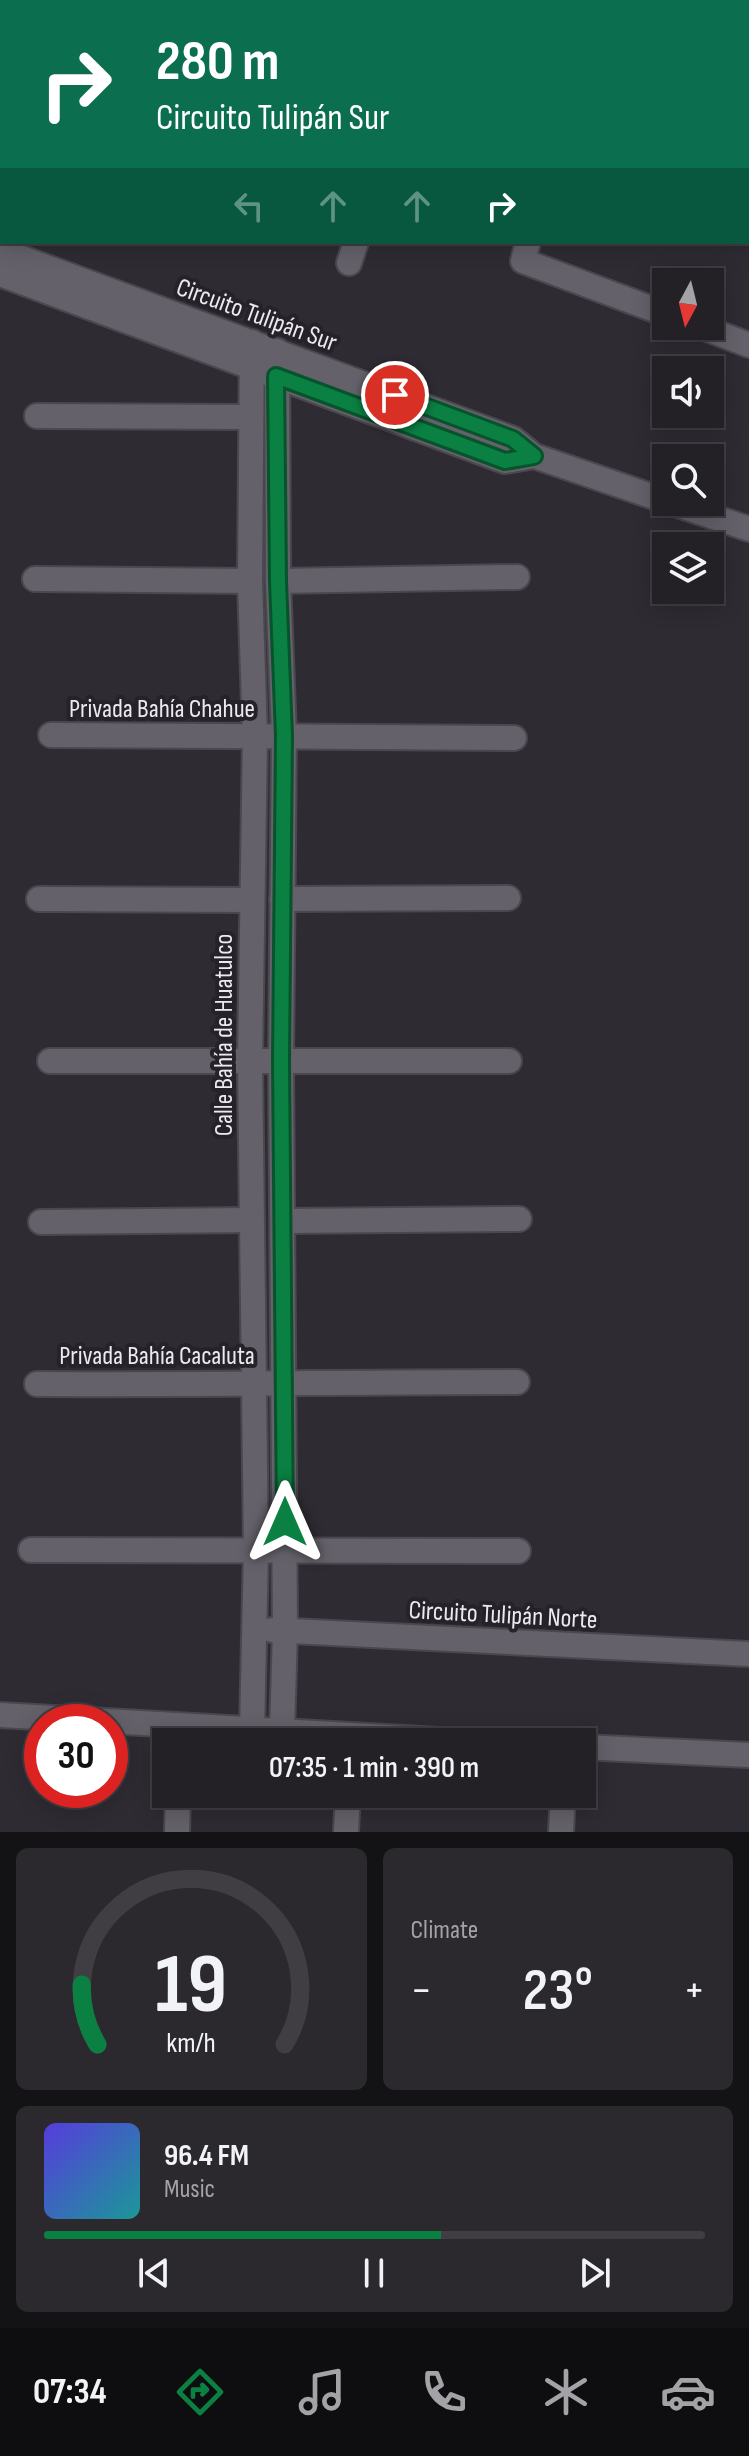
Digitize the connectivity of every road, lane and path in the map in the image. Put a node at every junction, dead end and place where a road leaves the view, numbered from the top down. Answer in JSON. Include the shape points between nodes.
{"nodes":[{"id":1,"x":527,"y":244,"type":"edge"},
{"id":2,"x":0,"y":250,"type":"edge"},
{"id":3,"x":0,"y":274,"type":"edge"},
{"id":4,"x":652,"y":309,"type":"edge"},
{"id":5,"x":724,"y":336,"type":"edge"},
{"id":6,"x":252,"y":342,"type":"junction"},
{"id":7,"x":749,"y":345,"type":"edge"},
{"id":8,"x":277,"y":351,"type":"junction"},
{"id":9,"x":264,"y":373,"type":"junction"},
{"id":10,"x":37,"y":416,"type":"dead end"},
{"id":11,"x":250,"y":417,"type":"junction"},
{"id":12,"x":534,"y":456,"type":"junction"},
{"id":13,"x":652,"y":496,"type":"edge"},
{"id":14,"x":711,"y":516,"type":"edge"},
{"id":15,"x":749,"y":529,"type":"edge"},
{"id":16,"x":517,"y":577,"type":"dead end"},
{"id":17,"x":35,"y":579,"type":"dead end"},
{"id":18,"x":250,"y":581,"type":"junction"},
{"id":19,"x":278,"y":581,"type":"junction"},
{"id":20,"x":51,"y":735,"type":"dead end"},
{"id":21,"x":255,"y":736,"type":"junction"},
{"id":22,"x":284,"y":736,"type":"junction"},
{"id":23,"x":514,"y":738,"type":"dead end"},
{"id":24,"x":508,"y":898,"type":"dead end"},
{"id":25,"x":39,"y":899,"type":"dead end"},
{"id":26,"x":282,"y":899,"type":"junction"},
{"id":27,"x":252,"y":900,"type":"junction"},
{"id":28,"x":50,"y":1061,"type":"dead end"},
{"id":29,"x":250,"y":1061,"type":"junction"},
{"id":30,"x":281,"y":1061,"type":"junction"},
{"id":31,"x":509,"y":1061,"type":"dead end"},
{"id":32,"x":519,"y":1219,"type":"dead end"},
{"id":33,"x":251,"y":1220,"type":"junction"},
{"id":34,"x":283,"y":1221,"type":"junction"},
{"id":35,"x":41,"y":1222,"type":"dead end"},
{"id":36,"x":284,"y":1382,"type":"junction"},
{"id":37,"x":517,"y":1382,"type":"dead end"},
{"id":38,"x":252,"y":1383,"type":"junction"},
{"id":39,"x":37,"y":1384,"type":"dead end"},
{"id":40,"x":285,"y":1549,"type":"junction"},
{"id":41,"x":31,"y":1550,"type":"dead end"},
{"id":42,"x":256,"y":1550,"type":"junction"},
{"id":43,"x":518,"y":1551,"type":"dead end"},
{"id":44,"x":255,"y":1630,"type":"junction"},
{"id":45,"x":285,"y":1631,"type":"junction"},
{"id":46,"x":749,"y":1654,"type":"edge"},
{"id":47,"x":0,"y":1715,"type":"edge"},
{"id":48,"x":252,"y":1728,"type":"edge"},
{"id":49,"x":282,"y":1728,"type":"edge"},
{"id":50,"x":152,"y":1730,"type":"edge"},
{"id":51,"x":596,"y":1748,"type":"edge"},
{"id":52,"x":749,"y":1755,"type":"edge"},
{"id":53,"x":178,"y":1808,"type":"edge"},
{"id":54,"x":347,"y":1808,"type":"edge"},
{"id":55,"x":562,"y":1808,"type":"edge"},
{"id":56,"x":177,"y":1832,"type":"edge"},
{"id":57,"x":346,"y":1832,"type":"edge"},
{"id":58,"x":561,"y":1832,"type":"edge"}],
"edges":[{"from":1,"to":4,"type":"street","via":[[523,261]]},
{"from":2,"to":6,"type":"street","name":"Circuito Tulipán Sur"},
{"from":3,"to":9,"type":"street","name":"Circuito Tulipán Sur"},
{"from":5,"to":7,"type":"street"},
{"from":6,"to":8,"type":"street","name":"Circuito Tulipán Sur"},
{"from":6,"to":9,"type":"street","name":"Calle Bahía de Huatulco"},
{"from":8,"to":9,"type":"street","name":"Calle Bahía de Huatulco"},
{"from":8,"to":12,"type":"street","name":"Circuito Tulipán Sur","via":[[513,439]]},
{"from":9,"to":11,"type":"street","name":"Calle Bahía de Huatulco"},
{"from":9,"to":12,"type":"street","name":"Circuito Tulipán Sur","via":[[505,461]]},
{"from":9,"to":19,"type":"street","name":"Calle Bahía de Huatulco"},
{"from":10,"to":11,"type":"street"},
{"from":11,"to":18,"type":"street","name":"Calle Bahía de Huatulco"},
{"from":12,"to":13,"type":"street","name":"Circuito Tulipán Sur"},
{"from":14,"to":15,"type":"street","name":"Circuito Tulipán Sur"},
{"from":16,"to":19,"type":"street"},
{"from":17,"to":18,"type":"street"},
{"from":18,"to":21,"type":"street","name":"Calle Bahía de Huatulco"},
{"from":19,"to":22,"type":"street","name":"Calle Bahía de Huatulco"},
{"from":20,"to":21,"type":"street","name":"Privada Bahía Chahue"},
{"from":21,"to":22,"type":"street","name":"Privada Bahía Chahue"},
{"from":21,"to":27,"type":"street","name":"Calle Bahía de Huatulco"},
{"from":22,"to":23,"type":"street","name":"Privada Bahía Chahue"},
{"from":22,"to":26,"type":"street","name":"Calle Bahía de Huatulco"},
{"from":24,"to":26,"type":"street"},
{"from":25,"to":27,"type":"street"},
{"from":26,"to":30,"type":"street","name":"Calle Bahía de Huatulco"},
{"from":27,"to":29,"type":"street","name":"Calle Bahía de Huatulco"},
{"from":28,"to":29,"type":"street"},
{"from":29,"to":30,"type":"street"},
{"from":29,"to":33,"type":"street","name":"Calle Bahía de Huatulco"},
{"from":30,"to":31,"type":"street"},
{"from":30,"to":34,"type":"street","name":"Calle Bahía de Huatulco"},
{"from":32,"to":34,"type":"street"},
{"from":33,"to":35,"type":"street"},
{"from":33,"to":38,"type":"street","name":"Calle Bahía de Huatulco"},
{"from":34,"to":36,"type":"street","name":"Calle Bahía de Huatulco"},
{"from":36,"to":37,"type":"street","name":"Privada Bahía Cacaluta"},
{"from":36,"to":38,"type":"street","name":"Privada Bahía Cacaluta"},
{"from":36,"to":40,"type":"street","name":"Calle Bahía de Huatulco"},
{"from":38,"to":39,"type":"street","name":"Privada Bahía Cacaluta"},
{"from":38,"to":42,"type":"street","name":"Calle Bahía de Huatulco"},
{"from":40,"to":42,"type":"street"},
{"from":40,"to":43,"type":"street"},
{"from":40,"to":45,"type":"street","name":"Calle Bahía de Huatulco"},
{"from":41,"to":42,"type":"street"},
{"from":42,"to":44,"type":"street","name":"Calle Bahía de Huatulco"},
{"from":44,"to":45,"type":"street","name":"Circuito Tulipán Norte"},
{"from":44,"to":48,"type":"street","name":"Calle Bahía de Huatulco"},
{"from":45,"to":46,"type":"street","name":"Circuito Tulipán Norte"},
{"from":45,"to":49,"type":"street","name":"Calle Bahía de Huatulco"},
{"from":47,"to":50,"type":"street"},
{"from":51,"to":52,"type":"street"},
{"from":53,"to":56,"type":"street"},
{"from":54,"to":57,"type":"street"},
{"from":55,"to":58,"type":"street"}]}
